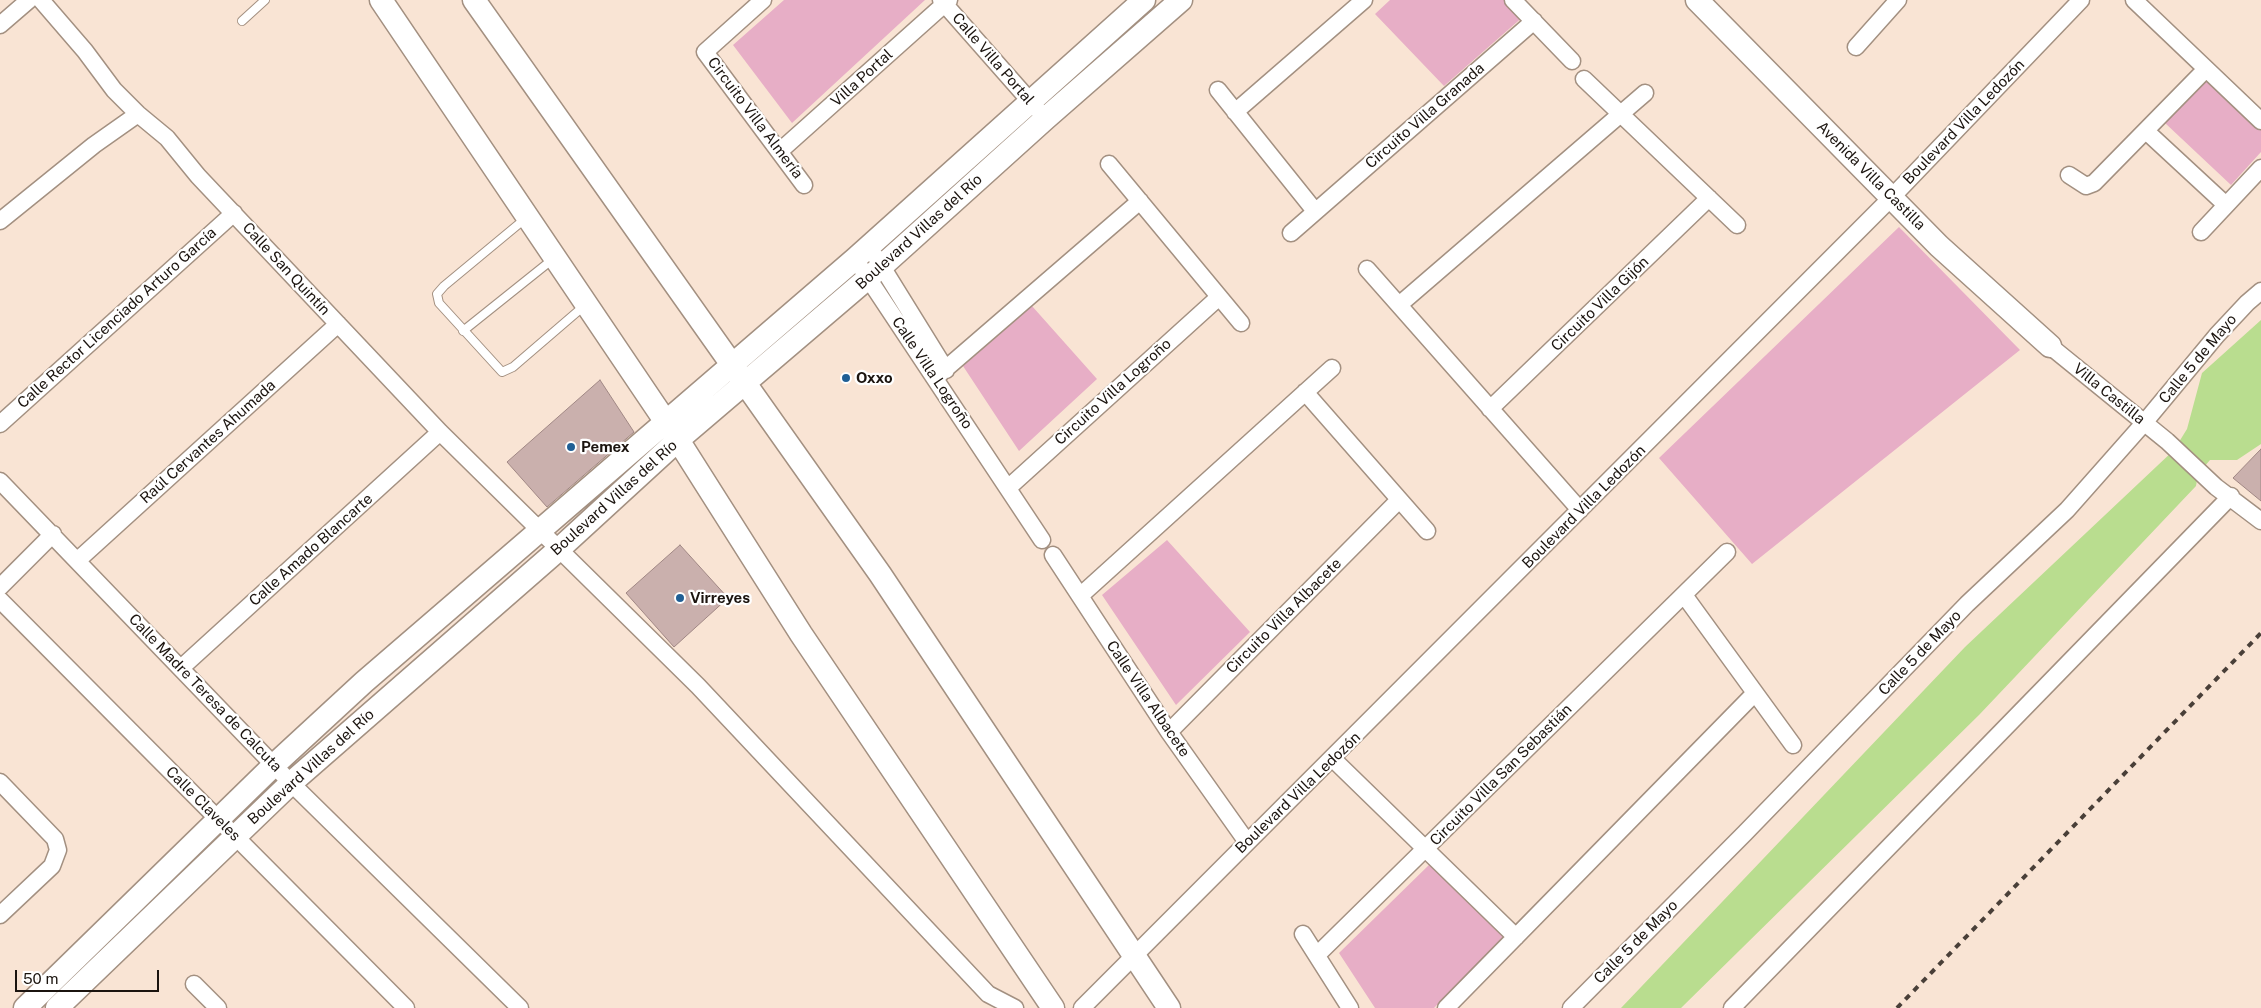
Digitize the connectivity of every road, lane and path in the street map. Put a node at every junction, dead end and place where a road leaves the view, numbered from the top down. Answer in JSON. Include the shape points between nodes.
{"nodes":[{"id":1,"x":29,"y":0,"type":"edge"},
{"id":2,"x":41,"y":0,"type":"edge"},
{"id":3,"x":264,"y":0,"type":"edge"},
{"id":4,"x":381,"y":0,"type":"edge"},
{"id":5,"x":474,"y":0,"type":"edge"},
{"id":6,"x":763,"y":0,"type":"edge"},
{"id":7,"x":1144,"y":0,"type":"edge"},
{"id":8,"x":1181,"y":0,"type":"edge"},
{"id":9,"x":1364,"y":0,"type":"edge"},
{"id":10,"x":1513,"y":0,"type":"edge"},
{"id":11,"x":1698,"y":0,"type":"edge"},
{"id":12,"x":1898,"y":0,"type":"edge"},
{"id":13,"x":2081,"y":0,"type":"edge"},
{"id":14,"x":2134,"y":0,"type":"edge"},
{"id":15,"x":945,"y":1,"type":"edge"},
{"id":16,"x":242,"y":21,"type":"dead end"},
{"id":17,"x":1534,"y":21,"type":"junction"},
{"id":18,"x":0,"y":24,"type":"edge"},
{"id":19,"x":1856,"y":47,"type":"dead end"},
{"id":20,"x":1572,"y":61,"type":"dead end"},
{"id":21,"x":2206,"y":69,"type":"junction"},
{"id":22,"x":1584,"y":79,"type":"dead end"},
{"id":23,"x":1218,"y":90,"type":"dead end"},
{"id":24,"x":1645,"y":93,"type":"dead end"},
{"id":25,"x":1038,"y":111,"type":"junction"},
{"id":26,"x":1235,"y":112,"type":"junction"},
{"id":27,"x":138,"y":114,"type":"junction"},
{"id":28,"x":1620,"y":114,"type":"junction"},
{"id":29,"x":2261,"y":121,"type":"edge"},
{"id":30,"x":2146,"y":131,"type":"junction"},
{"id":31,"x":780,"y":151,"type":"junction"},
{"id":32,"x":1109,"y":164,"type":"dead end"},
{"id":33,"x":2261,"y":168,"type":"edge"},
{"id":34,"x":2069,"y":175,"type":"dead end"},
{"id":35,"x":804,"y":184,"type":"dead end"},
{"id":36,"x":1709,"y":198,"type":"junction"},
{"id":37,"x":1892,"y":198,"type":"junction"},
{"id":38,"x":1140,"y":201,"type":"junction"},
{"id":39,"x":2226,"y":205,"type":"junction"},
{"id":40,"x":1315,"y":212,"type":"junction"},
{"id":41,"x":234,"y":213,"type":"junction"},
{"id":42,"x":528,"y":216,"type":"junction"},
{"id":43,"x":0,"y":221,"type":"edge"},
{"id":44,"x":1737,"y":226,"type":"dead end"},
{"id":45,"x":2201,"y":232,"type":"dead end"},
{"id":46,"x":1291,"y":233,"type":"dead end"},
{"id":47,"x":862,"y":252,"type":"junction"},
{"id":48,"x":555,"y":258,"type":"junction"},
{"id":49,"x":1367,"y":269,"type":"dead end"},
{"id":50,"x":875,"y":272,"type":"junction"},
{"id":51,"x":2261,"y":291,"type":"edge"},
{"id":52,"x":1219,"y":296,"type":"junction"},
{"id":53,"x":586,"y":304,"type":"junction"},
{"id":54,"x":1399,"y":305,"type":"junction"},
{"id":55,"x":1241,"y":323,"type":"dead end"},
{"id":56,"x":338,"y":324,"type":"junction"},
{"id":57,"x":463,"y":331,"type":"junction"},
{"id":58,"x":2050,"y":346,"type":"joint"},
{"id":59,"x":731,"y":366,"type":"junction"},
{"id":60,"x":1332,"y":368,"type":"dead end"},
{"id":61,"x":940,"y":374,"type":"junction"},
{"id":62,"x":745,"y":384,"type":"junction"},
{"id":63,"x":1305,"y":392,"type":"junction"},
{"id":64,"x":1490,"y":409,"type":"junction"},
{"id":65,"x":665,"y":421,"type":"junction"},
{"id":66,"x":2144,"y":423,"type":"junction"},
{"id":67,"x":0,"y":424,"type":"edge"},
{"id":68,"x":440,"y":432,"type":"junction"},
{"id":69,"x":678,"y":440,"type":"junction"},
{"id":70,"x":0,"y":481,"type":"edge"},
{"id":71,"x":1008,"y":488,"type":"junction"},
{"id":72,"x":2231,"y":496,"type":"junction"},
{"id":73,"x":1399,"y":500,"type":"junction"},
{"id":74,"x":1580,"y":510,"type":"junction"},
{"id":75,"x":2261,"y":521,"type":"edge"},
{"id":76,"x":1426,"y":531,"type":"dead end"},
{"id":77,"x":540,"y":532,"type":"junction"},
{"id":78,"x":53,"y":534,"type":"junction"},
{"id":79,"x":1042,"y":540,"type":"dead end"},
{"id":80,"x":558,"y":550,"type":"junction"},
{"id":81,"x":1727,"y":552,"type":"dead end"},
{"id":82,"x":1053,"y":555,"type":"dead end"},
{"id":83,"x":78,"y":560,"type":"junction"},
{"id":84,"x":0,"y":587,"type":"edge"},
{"id":85,"x":1684,"y":594,"type":"junction"},
{"id":86,"x":1080,"y":596,"type":"junction"},
{"id":87,"x":0,"y":600,"type":"edge"},
{"id":88,"x":181,"y":668,"type":"junction"},
{"id":89,"x":1755,"y":693,"type":"junction"},
{"id":90,"x":1169,"y":732,"type":"junction"},
{"id":91,"x":1793,"y":745,"type":"dead end"},
{"id":92,"x":1333,"y":759,"type":"junction"},
{"id":93,"x":274,"y":765,"type":"junction"},
{"id":94,"x":0,"y":782,"type":"edge"},
{"id":95,"x":291,"y":783,"type":"junction"},
{"id":96,"x":219,"y":819,"type":"junction"},
{"id":97,"x":235,"y":836,"type":"junction"},
{"id":98,"x":1247,"y":842,"type":"junction"},
{"id":99,"x":1426,"y":849,"type":"junction"},
{"id":100,"x":0,"y":915,"type":"edge"},
{"id":101,"x":1303,"y":934,"type":"dead end"},
{"id":102,"x":1516,"y":937,"type":"junction"},
{"id":103,"x":1317,"y":955,"type":"junction"},
{"id":104,"x":1136,"y":957,"type":"junction"},
{"id":105,"x":194,"y":984,"type":"dead end"},
{"id":106,"x":25,"y":1008,"type":"edge"},
{"id":107,"x":57,"y":1008,"type":"edge"},
{"id":108,"x":218,"y":1008,"type":"edge"},
{"id":109,"x":406,"y":1008,"type":"edge"},
{"id":110,"x":520,"y":1008,"type":"edge"},
{"id":111,"x":1015,"y":1008,"type":"edge"},
{"id":112,"x":1053,"y":1008,"type":"edge"},
{"id":113,"x":1082,"y":1008,"type":"edge"},
{"id":114,"x":1169,"y":1008,"type":"edge"},
{"id":115,"x":1350,"y":1008,"type":"edge"},
{"id":116,"x":1446,"y":1008,"type":"edge"},
{"id":117,"x":1571,"y":1008,"type":"edge"},
{"id":118,"x":1732,"y":1008,"type":"edge"}],
"edges":[{"from":1,"to":18,"type":"street"},
{"from":2,"to":27,"type":"street","name":"Calle San Quintín","via":[[114,90]]},
{"from":3,"to":16,"type":"lane"},
{"from":4,"to":42,"type":"street"},
{"from":5,"to":59,"type":"street"},
{"from":6,"to":31,"type":"street","name":"Circuito Villa Almería","via":[[705,52]]},
{"from":7,"to":25,"type":"street","name":"Boulevard Villas del Río"},
{"from":8,"to":25,"type":"street","name":"Boulevard Villas del Río"},
{"from":9,"to":26,"type":"street"},
{"from":10,"to":17,"type":"street"},
{"from":11,"to":37,"type":"street","name":"Avenida Villa Castilla"},
{"from":12,"to":19,"type":"street"},
{"from":13,"to":37,"type":"street","name":"Boulevard Villa Ledozón"},
{"from":14,"to":21,"type":"street"},
{"from":15,"to":25,"type":"street","name":"Calle Villa Portal"},
{"from":15,"to":31,"type":"street","name":"Villa Portal"},
{"from":17,"to":20,"type":"street"},
{"from":17,"to":40,"type":"street","name":"Circuito Villa Granada"},
{"from":21,"to":29,"type":"street"},
{"from":21,"to":30,"type":"street"},
{"from":22,"to":28,"type":"street"},
{"from":23,"to":26,"type":"street"},
{"from":24,"to":28,"type":"street"},
{"from":25,"to":47,"type":"street","name":"Boulevard Villas del Río"},
{"from":25,"to":50,"type":"street","name":"Boulevard Villas del Río"},
{"from":26,"to":40,"type":"street"},
{"from":27,"to":41,"type":"street","name":"Calle San Quintín","via":[[167,138]]},
{"from":27,"to":43,"type":"street"},
{"from":28,"to":36,"type":"street"},
{"from":28,"to":54,"type":"street"},
{"from":30,"to":34,"type":"street","via":[[2094,183],[2086,186]]},
{"from":30,"to":39,"type":"street"},
{"from":31,"to":35,"type":"street","name":"Circuito Villa Almería"},
{"from":32,"to":38,"type":"street"},
{"from":33,"to":39,"type":"street"},
{"from":36,"to":44,"type":"street"},
{"from":36,"to":64,"type":"street","name":"Circuito Villa Gijón"},
{"from":37,"to":58,"type":"street","name":"Avenida Villa Castilla","via":[[1939,246]]},
{"from":37,"to":74,"type":"street","name":"Boulevard Villa Ledozón"},
{"from":38,"to":52,"type":"street"},
{"from":38,"to":61,"type":"street"},
{"from":39,"to":45,"type":"street"},
{"from":40,"to":46,"type":"street","name":"Circuito Villa Granada"},
{"from":41,"to":56,"type":"street","name":"Calle San Quintín"},
{"from":41,"to":67,"type":"street","name":"Calle Rector Licenciado Arturo García"},
{"from":42,"to":48,"type":"street"},
{"from":42,"to":57,"type":"lane","via":[[437,294],[439,303]]},
{"from":47,"to":50,"type":"street"},
{"from":47,"to":59,"type":"street","name":"Boulevard Villas del Río"},
{"from":48,"to":53,"type":"street"},
{"from":48,"to":57,"type":"lane"},
{"from":49,"to":54,"type":"street"},
{"from":50,"to":61,"type":"street","name":"Calle Villa Logroño"},
{"from":50,"to":62,"type":"street","name":"Boulevard Villas del Río"},
{"from":51,"to":66,"type":"street","name":"Calle 5 de Mayo","via":[[2217,335]]},
{"from":52,"to":55,"type":"street"},
{"from":52,"to":71,"type":"street","name":"Circuito Villa Logroño"},
{"from":53,"to":57,"type":"lane","via":[[513,367],[502,372]]},
{"from":53,"to":65,"type":"street"},
{"from":54,"to":64,"type":"street"},
{"from":56,"to":68,"type":"street","name":"Calle San Quintín"},
{"from":56,"to":83,"type":"street","name":"Raúl Cervantes Ahumada"},
{"from":58,"to":66,"type":"street","name":"Villa Castilla"},
{"from":59,"to":62,"type":"street"},
{"from":59,"to":65,"type":"street","name":"Boulevard Villas del Río"},
{"from":60,"to":63,"type":"street"},
{"from":61,"to":71,"type":"street","name":"Calle Villa Logroño"},
{"from":62,"to":69,"type":"street","name":"Boulevard Villas del Río"},
{"from":62,"to":104,"type":"street","via":[[880,574]]},
{"from":63,"to":73,"type":"street"},
{"from":63,"to":86,"type":"street"},
{"from":64,"to":74,"type":"street"},
{"from":65,"to":69,"type":"street"},
{"from":65,"to":77,"type":"street","name":"Boulevard Villas del Río"},
{"from":66,"to":72,"type":"street","name":"Villa Castilla","via":[[2216,487]]},
{"from":66,"to":117,"type":"street","name":"Calle 5 de Mayo","via":[[2067,510],[1967,604]]},
{"from":68,"to":77,"type":"street","name":"Calle San Quintín"},
{"from":68,"to":88,"type":"street","name":"Calle Amado Blancarte"},
{"from":69,"to":80,"type":"street","name":"Boulevard Villas del Río"},
{"from":69,"to":112,"type":"street","via":[[801,634]]},
{"from":70,"to":78,"type":"street","name":"Calle Madre Teresa de Calcuta"},
{"from":71,"to":79,"type":"street"},
{"from":72,"to":75,"type":"street","name":"Villa Castilla"},
{"from":72,"to":118,"type":"street"},
{"from":73,"to":76,"type":"street"},
{"from":73,"to":90,"type":"street","name":"Circuito Villa Albacete"},
{"from":74,"to":92,"type":"street","name":"Boulevard Villa Ledozón"},
{"from":77,"to":80,"type":"street","name":"Calle San Quintín"},
{"from":77,"to":93,"type":"street","name":"Boulevard Villas del Río","via":[[364,682]]},
{"from":78,"to":83,"type":"street","name":"Calle Madre Teresa de Calcuta"},
{"from":78,"to":84,"type":"street"},
{"from":80,"to":95,"type":"street","name":"Boulevard Villas del Río"},
{"from":80,"to":111,"type":"street","name":"Calle San Quintín","via":[[698,686],[988,994]]},
{"from":81,"to":85,"type":"street","name":"Circuito Villa San Sebastián"},
{"from":82,"to":86,"type":"street","name":"Calle Villa Albacete"},
{"from":83,"to":88,"type":"street","name":"Calle Madre Teresa de Calcuta"},
{"from":85,"to":89,"type":"street"},
{"from":85,"to":99,"type":"street","name":"Circuito Villa San Sebastián"},
{"from":86,"to":90,"type":"street","name":"Calle Villa Albacete"},
{"from":87,"to":96,"type":"street","name":"Calle Claveles"},
{"from":88,"to":93,"type":"street","name":"Calle Madre Teresa de Calcuta"},
{"from":89,"to":91,"type":"street"},
{"from":89,"to":102,"type":"street"},
{"from":90,"to":98,"type":"street","name":"Calle Villa Albacete"},
{"from":92,"to":98,"type":"street","name":"Boulevard Villa Ledozón"},
{"from":92,"to":99,"type":"street"},
{"from":93,"to":95,"type":"street","name":"Calle Madre Teresa de Calcuta"},
{"from":93,"to":96,"type":"street","name":"Boulevard Villas del Río"},
{"from":94,"to":100,"type":"street","via":[[56,839],[58,850],[52,866]]},
{"from":95,"to":97,"type":"street","name":"Boulevard Villas del Río"},
{"from":95,"to":110,"type":"street","name":"Calle Madre Teresa de Calcuta"},
{"from":96,"to":97,"type":"street","name":"Calle Claveles"},
{"from":96,"to":106,"type":"street","name":"Boulevard Villas del Río"},
{"from":97,"to":107,"type":"street","name":"Boulevard Villas del Río"},
{"from":97,"to":109,"type":"street","name":"Calle Claveles"},
{"from":98,"to":104,"type":"street","name":"Boulevard Villa Ledozón"},
{"from":99,"to":102,"type":"street"},
{"from":99,"to":103,"type":"street","name":"Circuito Villa San Sebastián"},
{"from":101,"to":103,"type":"street"},
{"from":102,"to":116,"type":"street"},
{"from":103,"to":115,"type":"street"},
{"from":104,"to":113,"type":"street","name":"Boulevard Villa Ledozón"},
{"from":104,"to":114,"type":"street"},
{"from":105,"to":108,"type":"street"}]}
